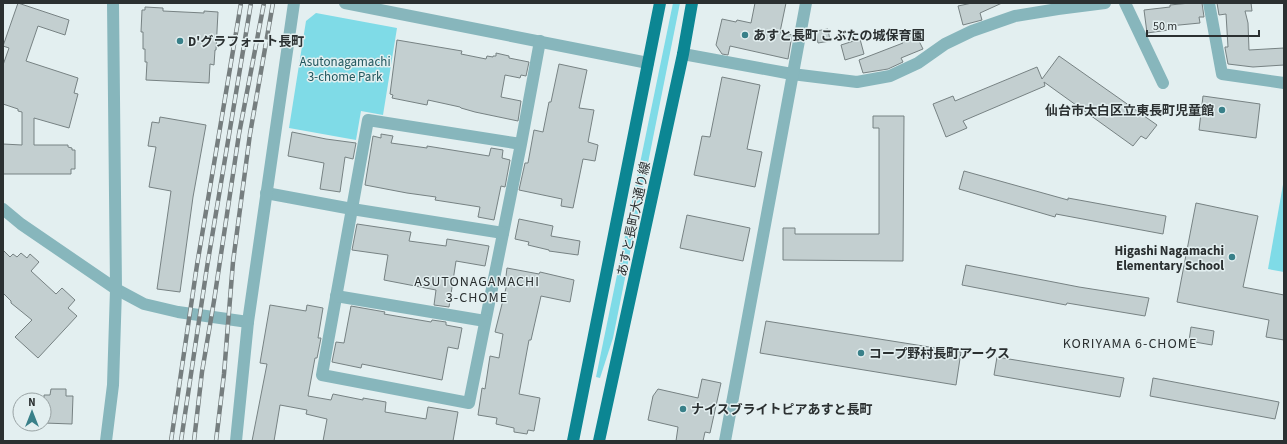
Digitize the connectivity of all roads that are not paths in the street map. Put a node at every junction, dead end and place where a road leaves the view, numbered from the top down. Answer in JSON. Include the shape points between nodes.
{"nodes":[{"id":1,"x":113,"y":3,"type":"edge"},
{"id":2,"x":294,"y":3,"type":"edge"},
{"id":3,"x":345,"y":3,"type":"edge"},
{"id":4,"x":660,"y":3,"type":"edge"},
{"id":5,"x":692,"y":3,"type":"edge"},
{"id":6,"x":806,"y":3,"type":"edge"},
{"id":7,"x":1105,"y":3,"type":"edge"},
{"id":8,"x":1125,"y":3,"type":"edge"},
{"id":9,"x":1208,"y":3,"type":"edge"},
{"id":10,"x":540,"y":41,"type":"junction"},
{"id":11,"x":683,"y":54,"type":"junction"},
{"id":12,"x":648,"y":63,"type":"junction"},
{"id":13,"x":792,"y":74,"type":"junction"},
{"id":14,"x":1284,"y":83,"type":"edge"},
{"id":15,"x":1163,"y":84,"type":"dead end"},
{"id":16,"x":521,"y":144,"type":"junction"},
{"id":17,"x":266,"y":193,"type":"junction"},
{"id":18,"x":3,"y":209,"type":"edge"},
{"id":19,"x":352,"y":209,"type":"junction"},
{"id":20,"x":503,"y":233,"type":"junction"},
{"id":21,"x":116,"y":289,"type":"junction"},
{"id":22,"x":336,"y":296,"type":"junction"},
{"id":23,"x":248,"y":322,"type":"junction"},
{"id":24,"x":485,"y":322,"type":"junction"},
{"id":25,"x":106,"y":441,"type":"edge"},
{"id":26,"x":236,"y":441,"type":"edge"},
{"id":27,"x":573,"y":441,"type":"edge"},
{"id":28,"x":599,"y":441,"type":"edge"},
{"id":29,"x":725,"y":441,"type":"edge"}],
"edges":[{"from":1,"to":21,"type":"street"},
{"from":2,"to":17,"type":"street"},
{"from":3,"to":10,"type":"street"},
{"from":4,"to":12,"type":"main road","name":"あすと長町大通り線"},
{"from":5,"to":11,"type":"main road","name":"あすと長町大通り線"},
{"from":6,"to":13,"type":"street"},
{"from":7,"to":13,"type":"street","via":[[1015,16],[972,31],[945,44],[918,63],[890,76],[857,82]]},
{"from":8,"to":15,"type":"street"},
{"from":9,"to":14,"type":"street","via":[[1222,74]]},
{"from":10,"to":12,"type":"street"},
{"from":10,"to":16,"type":"street"},
{"from":11,"to":13,"type":"street"},
{"from":11,"to":28,"type":"main road","name":"あすと長町大通り線"},
{"from":12,"to":27,"type":"main road","name":"あすと長町大通り線"},
{"from":13,"to":29,"type":"street"},
{"from":16,"to":19,"type":"street","via":[[368,120]]},
{"from":16,"to":20,"type":"street"},
{"from":17,"to":19,"type":"street"},
{"from":17,"to":23,"type":"street"},
{"from":18,"to":21,"type":"street"},
{"from":19,"to":20,"type":"street"},
{"from":19,"to":22,"type":"street"},
{"from":20,"to":24,"type":"street"},
{"from":21,"to":23,"type":"street","via":[[144,304],[178,312]]},
{"from":21,"to":25,"type":"street","via":[[113,384]]},
{"from":22,"to":24,"type":"street"},
{"from":22,"to":24,"type":"street","via":[[322,375],[469,404]]},
{"from":23,"to":26,"type":"street"}]}
